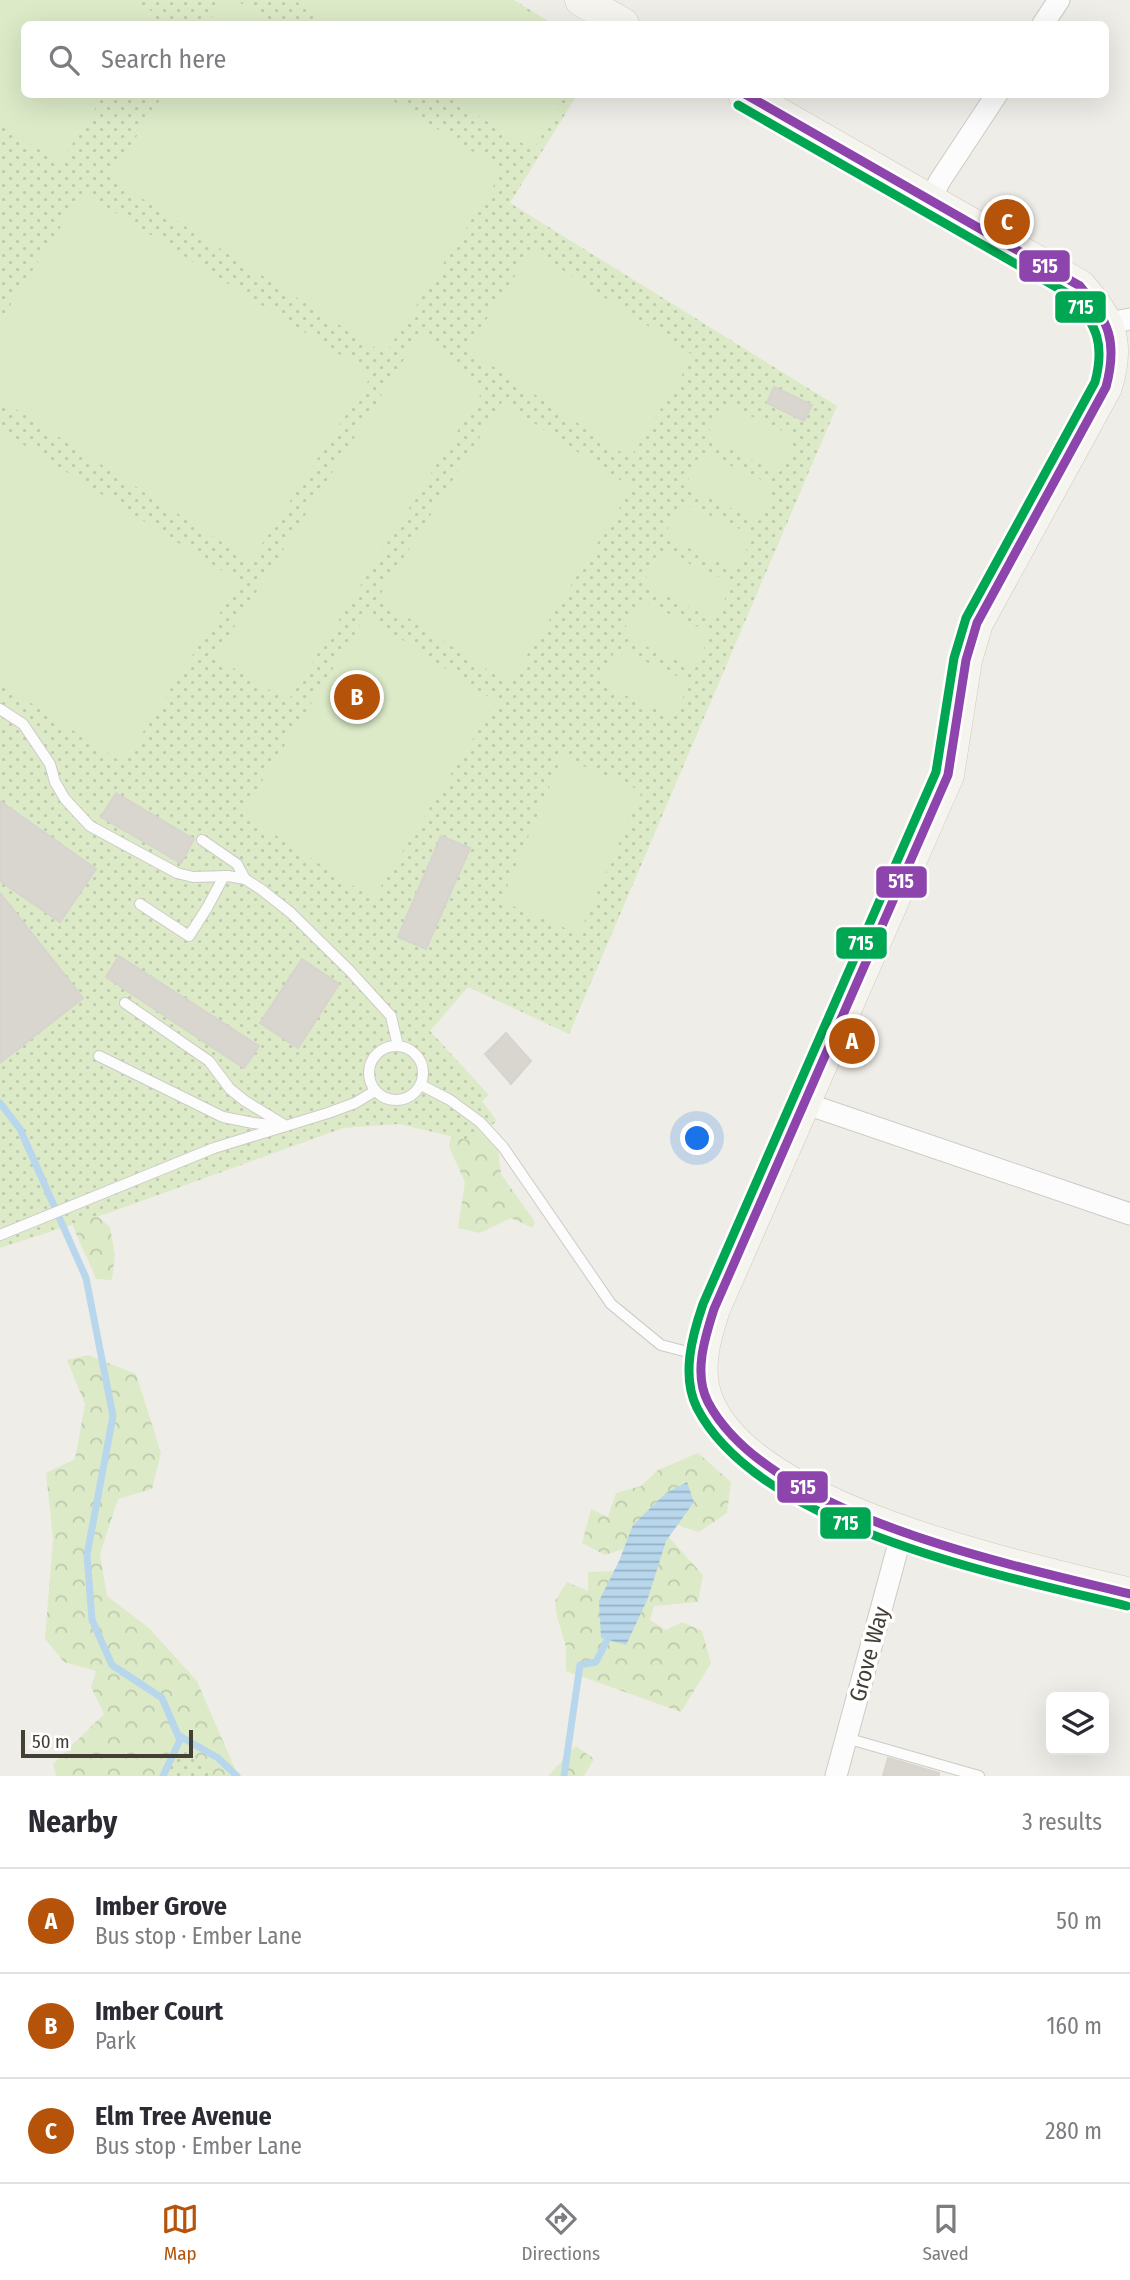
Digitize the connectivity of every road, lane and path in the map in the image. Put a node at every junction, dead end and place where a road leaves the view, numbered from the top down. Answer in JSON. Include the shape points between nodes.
{"nodes":[{"id":1,"x":581,"y":0,"type":"edge"},
{"id":2,"x":1059,"y":0,"type":"edge"},
{"id":3,"x":618,"y":21,"type":"edge"},
{"id":4,"x":1045,"y":21,"type":"edge"},
{"id":5,"x":751,"y":98,"type":"edge"},
{"id":6,"x":994,"y":98,"type":"edge"},
{"id":7,"x":930,"y":202,"type":"junction"},
{"id":8,"x":1119,"y":321,"type":"edge"},
{"id":9,"x":0,"y":709,"type":"edge"},
{"id":10,"x":202,"y":840,"type":"dead end"},
{"id":11,"x":223,"y":876,"type":"junction"},
{"id":12,"x":244,"y":879,"type":"junction"},
{"id":13,"x":140,"y":904,"type":"dead end"},
{"id":14,"x":125,"y":1003,"type":"dead end"},
{"id":15,"x":398,"y":1046,"type":"junction"},
{"id":16,"x":99,"y":1056,"type":"dead end"},
{"id":17,"x":421,"y":1084,"type":"junction"},
{"id":18,"x":374,"y":1091,"type":"junction"},
{"id":19,"x":804,"y":1103,"type":"junction"},
{"id":20,"x":286,"y":1126,"type":"junction"},
{"id":21,"x":1130,"y":1214,"type":"edge"},
{"id":22,"x":0,"y":1235,"type":"edge"},
{"id":23,"x":702,"y":1356,"type":"junction"},
{"id":24,"x":902,"y":1532,"type":"junction"},
{"id":25,"x":1130,"y":1594,"type":"edge"},
{"id":26,"x":846,"y":1738,"type":"junction"},
{"id":27,"x":836,"y":1776,"type":"edge"},
{"id":28,"x":979,"y":1776,"type":"edge"}],
"edges":[{"from":1,"to":3,"type":"main road"},
{"from":2,"to":4,"type":"street"},
{"from":5,"to":7,"type":"main road"},
{"from":6,"to":7,"type":"street"},
{"from":7,"to":8,"type":"main road","via":[[1080,286]]},
{"from":8,"to":19,"type":"main road","via":[[1112,337],[1106,387],[977,623],[948,775]]},
{"from":9,"to":11,"type":"lane","via":[[23,724],[50,764],[65,799],[90,825],[177,873]]},
{"from":10,"to":12,"type":"lane","via":[[237,864]]},
{"from":11,"to":12,"type":"lane"},
{"from":11,"to":13,"type":"lane","via":[[189,936]]},
{"from":12,"to":15,"type":"lane","via":[[291,913],[357,978],[391,1016]]},
{"from":14,"to":20,"type":"lane","via":[[209,1061],[245,1101]]},
{"from":15,"to":17,"type":"lane","via":[[420,1059]]},
{"from":15,"to":18,"type":"lane","via":[[381,1050],[370,1063]]},
{"from":16,"to":20,"type":"lane","via":[[223,1117]]},
{"from":17,"to":18,"type":"lane","via":[[400,1101]]},
{"from":17,"to":23,"type":"lane","via":[[472,1116],[503,1147],[611,1304],[661,1345]]},
{"from":18,"to":20,"type":"lane","via":[[346,1106]]},
{"from":19,"to":21,"type":"street"},
{"from":19,"to":23,"type":"main road","via":[[714,1309]]},
{"from":20,"to":22,"type":"lane","via":[[214,1148]]},
{"from":23,"to":24,"type":"main road","via":[[707,1401],[716,1419],[746,1452],[816,1495]]},
{"from":24,"to":25,"type":"main road"},
{"from":24,"to":26,"type":"street","name":"Grove Way"},
{"from":26,"to":27,"type":"street","name":"Grove Way"},
{"from":26,"to":28,"type":"lane"}]}
